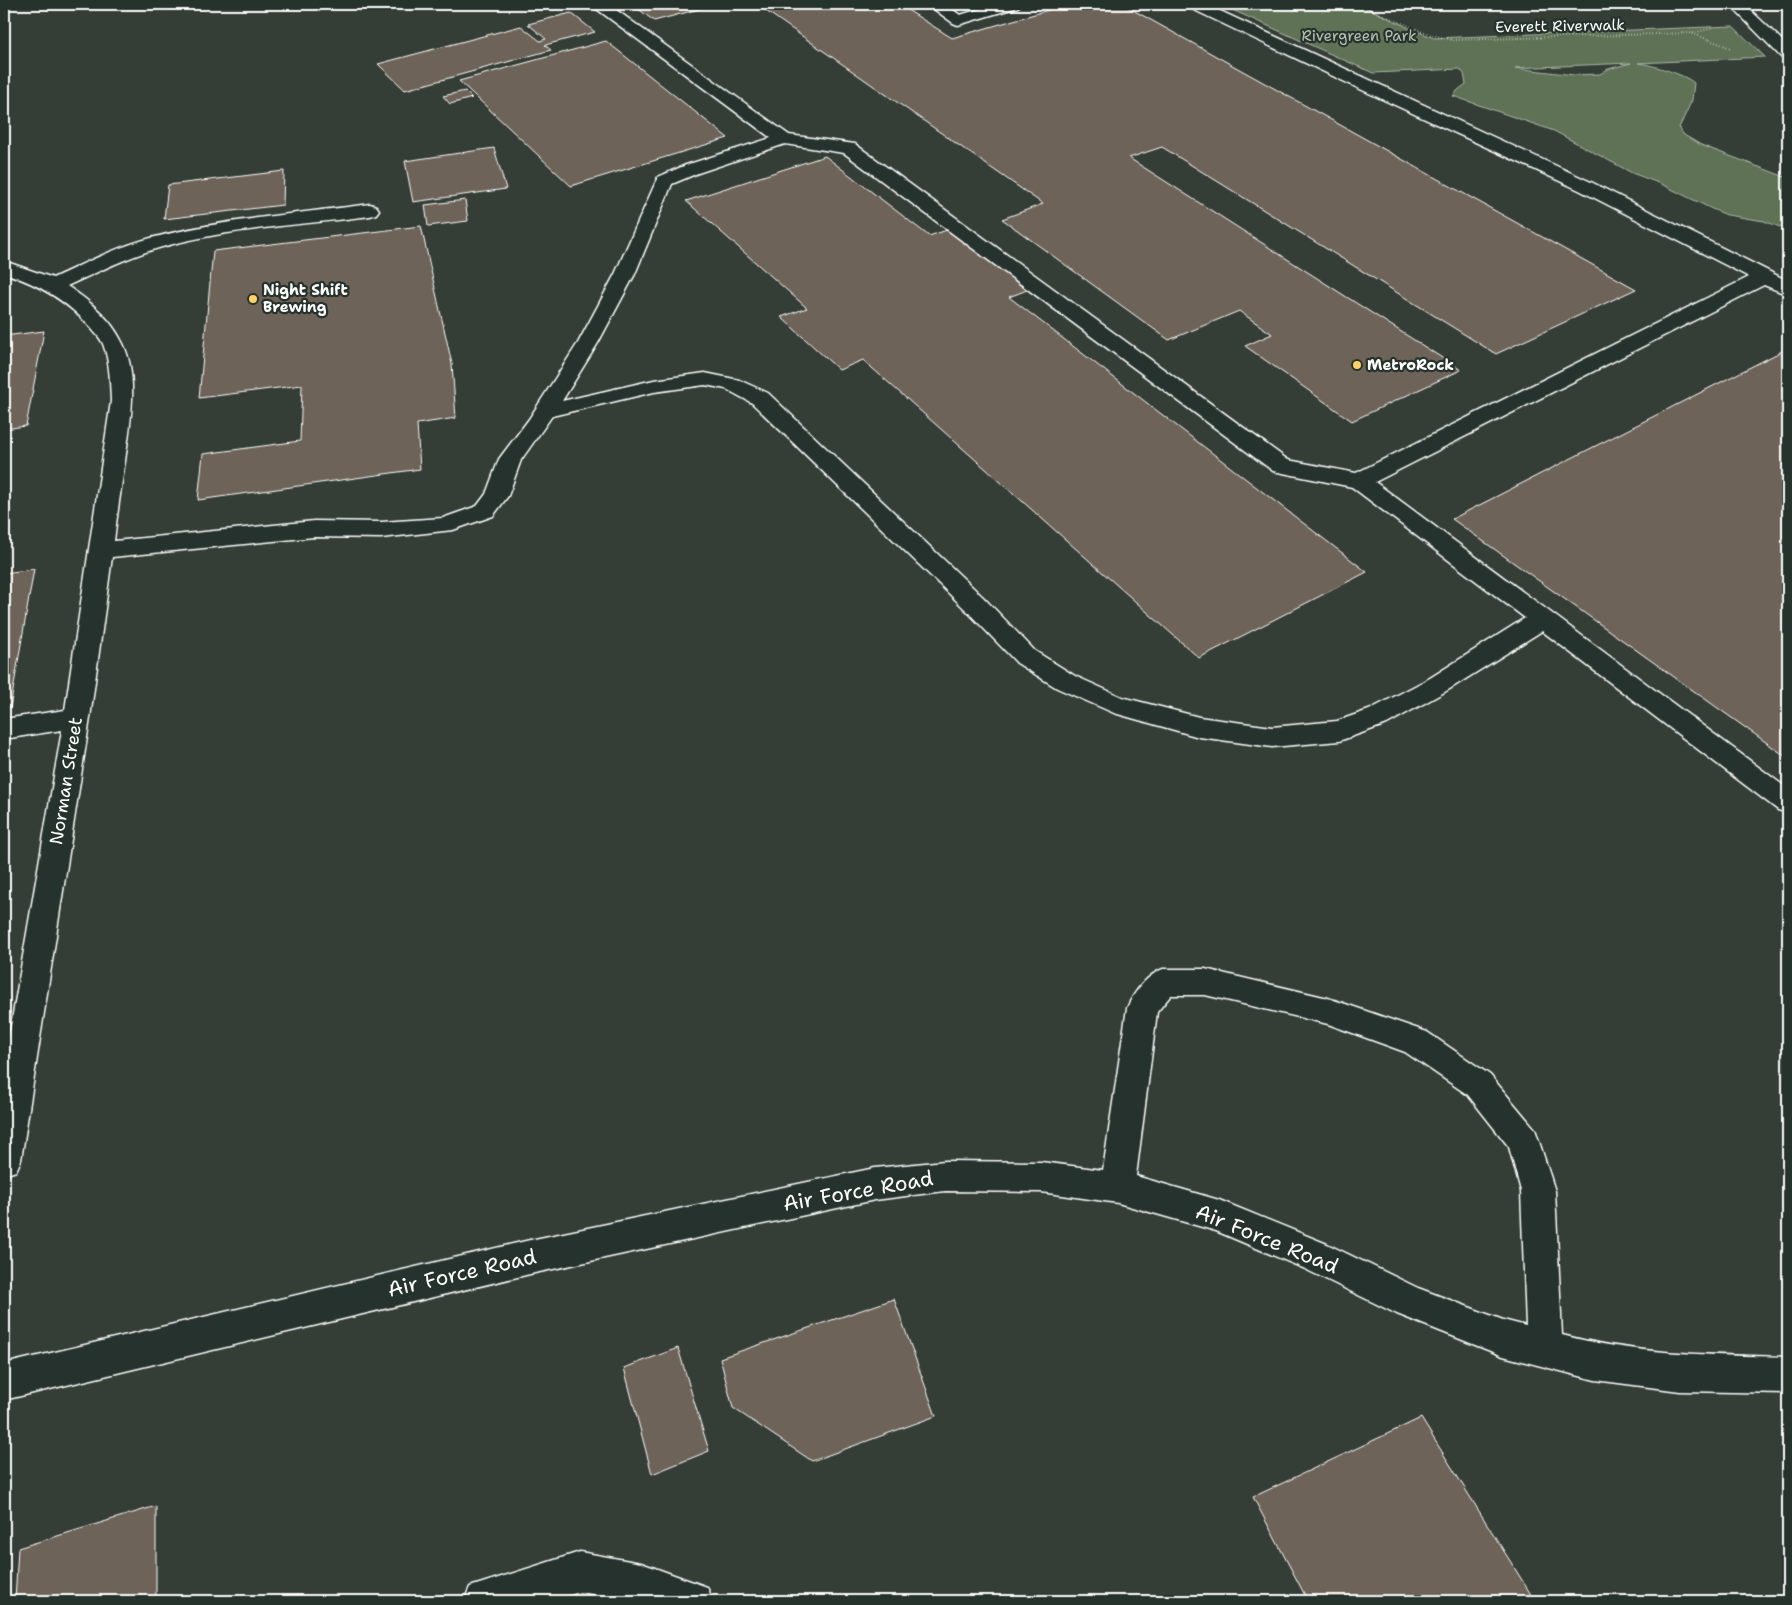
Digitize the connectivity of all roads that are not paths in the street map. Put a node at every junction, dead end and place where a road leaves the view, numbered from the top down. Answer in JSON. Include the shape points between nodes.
{"nodes":[{"id":1,"x":598,"y":4,"type":"edge"},
{"id":2,"x":934,"y":4,"type":"edge"},
{"id":3,"x":1013,"y":4,"type":"edge"},
{"id":4,"x":1193,"y":4,"type":"edge"},
{"id":5,"x":1736,"y":4,"type":"edge"},
{"id":6,"x":1788,"y":55,"type":"edge"},
{"id":7,"x":784,"y":140,"type":"junction"},
{"id":8,"x":370,"y":210,"type":"dead end"},
{"id":9,"x":4,"y":267,"type":"edge"},
{"id":10,"x":1764,"y":277,"type":"junction"},
{"id":11,"x":52,"y":286,"type":"junction"},
{"id":12,"x":1788,"y":289,"type":"edge"},
{"id":13,"x":544,"y":412,"type":"junction"},
{"id":14,"x":1358,"y":481,"type":"junction"},
{"id":15,"x":101,"y":550,"type":"junction"},
{"id":16,"x":1543,"y":619,"type":"junction"},
{"id":17,"x":76,"y":718,"type":"junction"},
{"id":18,"x":4,"y":729,"type":"edge"},
{"id":19,"x":1788,"y":802,"type":"edge"},
{"id":20,"x":4,"y":1160,"type":"edge"},
{"id":21,"x":1118,"y":1187,"type":"junction"},
{"id":22,"x":1545,"y":1349,"type":"junction"},
{"id":23,"x":1788,"y":1375,"type":"edge"},
{"id":24,"x":4,"y":1382,"type":"edge"},
{"id":25,"x":484,"y":1601,"type":"edge"},
{"id":26,"x":693,"y":1601,"type":"edge"}],
"edges":[{"from":1,"to":7,"type":"street"},
{"from":2,"to":3,"type":"street","via":[[958,20]]},
{"from":4,"to":10,"type":"street","via":[[1585,186]]},
{"from":5,"to":6,"type":"street"},
{"from":7,"to":13,"type":"street","via":[[664,181],[625,274],[588,343]]},
{"from":7,"to":14,"type":"street","via":[[849,148],[1281,466]]},
{"from":8,"to":11,"type":"street","via":[[200,232],[157,242],[117,256]]},
{"from":9,"to":11,"type":"street","name":"Norman Street"},
{"from":10,"to":12,"type":"street"},
{"from":10,"to":14,"type":"street"},
{"from":11,"to":15,"type":"street","name":"Norman Street","via":[[63,290],[91,314],[113,342],[119,367],[122,401]]},
{"from":13,"to":15,"type":"street","via":[[510,460],[496,496],[484,511],[445,525],[381,530],[314,529]]},
{"from":13,"to":16,"type":"street","via":[[654,386],[705,379],[732,384],[760,398],[1026,657],[1066,682],[1114,704],[1199,727],[1272,737],[1339,731],[1378,717],[1439,684]]},
{"from":14,"to":16,"type":"street"},
{"from":15,"to":17,"type":"street","name":"Norman Street"},
{"from":16,"to":19,"type":"street"},
{"from":17,"to":18,"type":"street"},
{"from":17,"to":20,"type":"street","name":"Norman Street"},
{"from":21,"to":22,"type":"street","name":"Air Force Road","via":[[1219,1216],[1314,1256],[1409,1302],[1503,1338]]},
{"from":21,"to":22,"type":"street","via":[[1142,1008],[1163,982],[1205,982],[1328,1011],[1416,1042],[1479,1085],[1523,1140],[1538,1191]]},
{"from":21,"to":24,"type":"street","name":"Air Force Road","via":[[1041,1177],[945,1176],[875,1184],[530,1257]]},
{"from":22,"to":23,"type":"street","name":"Air Force Road","via":[[1595,1362],[1680,1374]]},
{"from":25,"to":26,"type":"street","via":[[580,1572],[641,1583]]}]}
